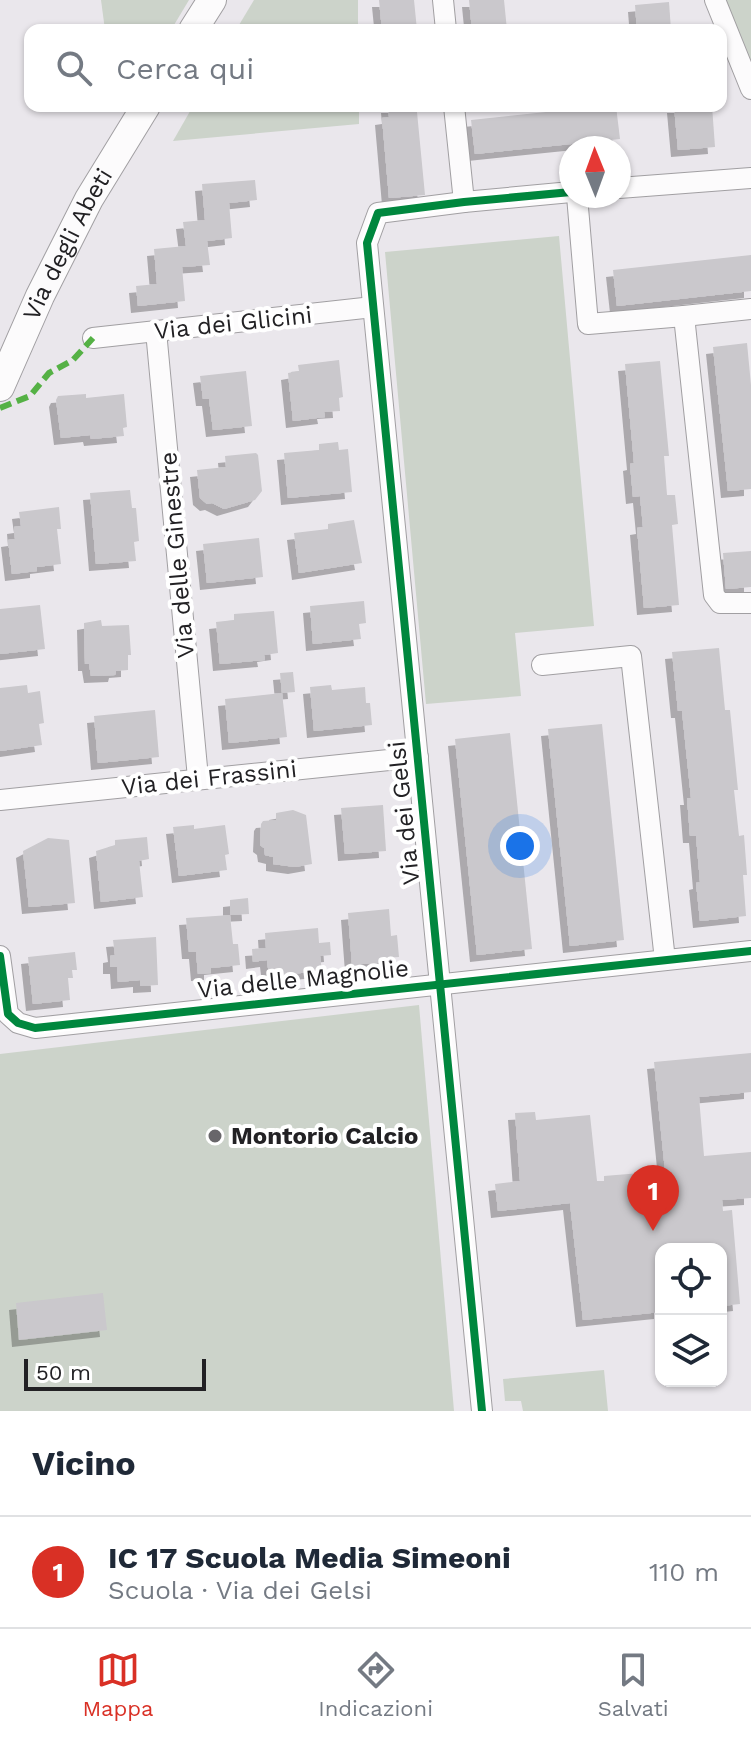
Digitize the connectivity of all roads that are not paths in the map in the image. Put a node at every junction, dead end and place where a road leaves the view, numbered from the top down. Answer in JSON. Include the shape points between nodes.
{"nodes":[{"id":1,"x":212,"y":0,"type":"edge"},
{"id":2,"x":443,"y":0,"type":"edge"},
{"id":3,"x":715,"y":0,"type":"edge"},
{"id":4,"x":197,"y":24,"type":"edge"},
{"id":5,"x":445,"y":24,"type":"edge"},
{"id":6,"x":725,"y":24,"type":"edge"},
{"id":7,"x":727,"y":30,"type":"edge"},
{"id":8,"x":751,"y":89,"type":"edge"},
{"id":9,"x":142,"y":112,"type":"edge"},
{"id":10,"x":455,"y":112,"type":"edge"},
{"id":11,"x":751,"y":178,"type":"edge"},
{"id":12,"x":631,"y":187,"type":"edge"},
{"id":13,"x":559,"y":193,"type":"edge"},
{"id":14,"x":464,"y":202,"type":"junction"},
{"id":15,"x":578,"y":208,"type":"edge"},
{"id":16,"x":373,"y":307,"type":"junction"},
{"id":17,"x":751,"y":309,"type":"edge"},
{"id":18,"x":684,"y":316,"type":"junction"},
{"id":19,"x":156,"y":331,"type":"junction"},
{"id":20,"x":93,"y":338,"type":"dead end"},
{"id":21,"x":0,"y":387,"type":"edge"},
{"id":22,"x":751,"y":603,"type":"edge"},
{"id":23,"x":542,"y":665,"type":"dead end"},
{"id":24,"x":418,"y":757,"type":"junction"},
{"id":25,"x":198,"y":778,"type":"junction"},
{"id":26,"x":0,"y":800,"type":"edge"},
{"id":27,"x":751,"y":951,"type":"edge"},
{"id":28,"x":0,"y":956,"type":"edge"},
{"id":29,"x":665,"y":960,"type":"junction"},
{"id":30,"x":441,"y":984,"type":"junction"},
{"id":31,"x":482,"y":1411,"type":"edge"}],
"edges":[{"from":1,"to":4,"type":"street"},
{"from":2,"to":5,"type":"street"},
{"from":3,"to":6,"type":"street"},
{"from":7,"to":8,"type":"street"},
{"from":9,"to":21,"type":"street","name":"Via degli Abeti","via":[[89,199]]},
{"from":10,"to":14,"type":"street"},
{"from":11,"to":12,"type":"street"},
{"from":13,"to":14,"type":"street"},
{"from":14,"to":16,"type":"street","name":"Via dei Gelsi","via":[[378,213],[367,243]]},
{"from":15,"to":18,"type":"street","via":[[588,324]]},
{"from":16,"to":19,"type":"street","name":"Via dei Glicini"},
{"from":16,"to":24,"type":"street","name":"Via dei Gelsi"},
{"from":17,"to":18,"type":"street"},
{"from":18,"to":22,"type":"street","via":[[714,595],[720,603]]},
{"from":19,"to":20,"type":"street","name":"Via dei Glicini"},
{"from":19,"to":25,"type":"street","name":"Via delle Ginestre"},
{"from":23,"to":29,"type":"street","via":[[631,656]]},
{"from":24,"to":25,"type":"street","name":"Via dei Frassini"},
{"from":24,"to":30,"type":"street","name":"Via dei Gelsi"},
{"from":25,"to":26,"type":"street","name":"Via dei Frassini"},
{"from":27,"to":29,"type":"street","name":"Via delle Magnolie"},
{"from":28,"to":30,"type":"street","name":"Via delle Magnolie","via":[[8,1014],[35,1028]]},
{"from":29,"to":30,"type":"street","name":"Via delle Magnolie"},
{"from":30,"to":31,"type":"street","name":"Via dei Gelsi"}]}
